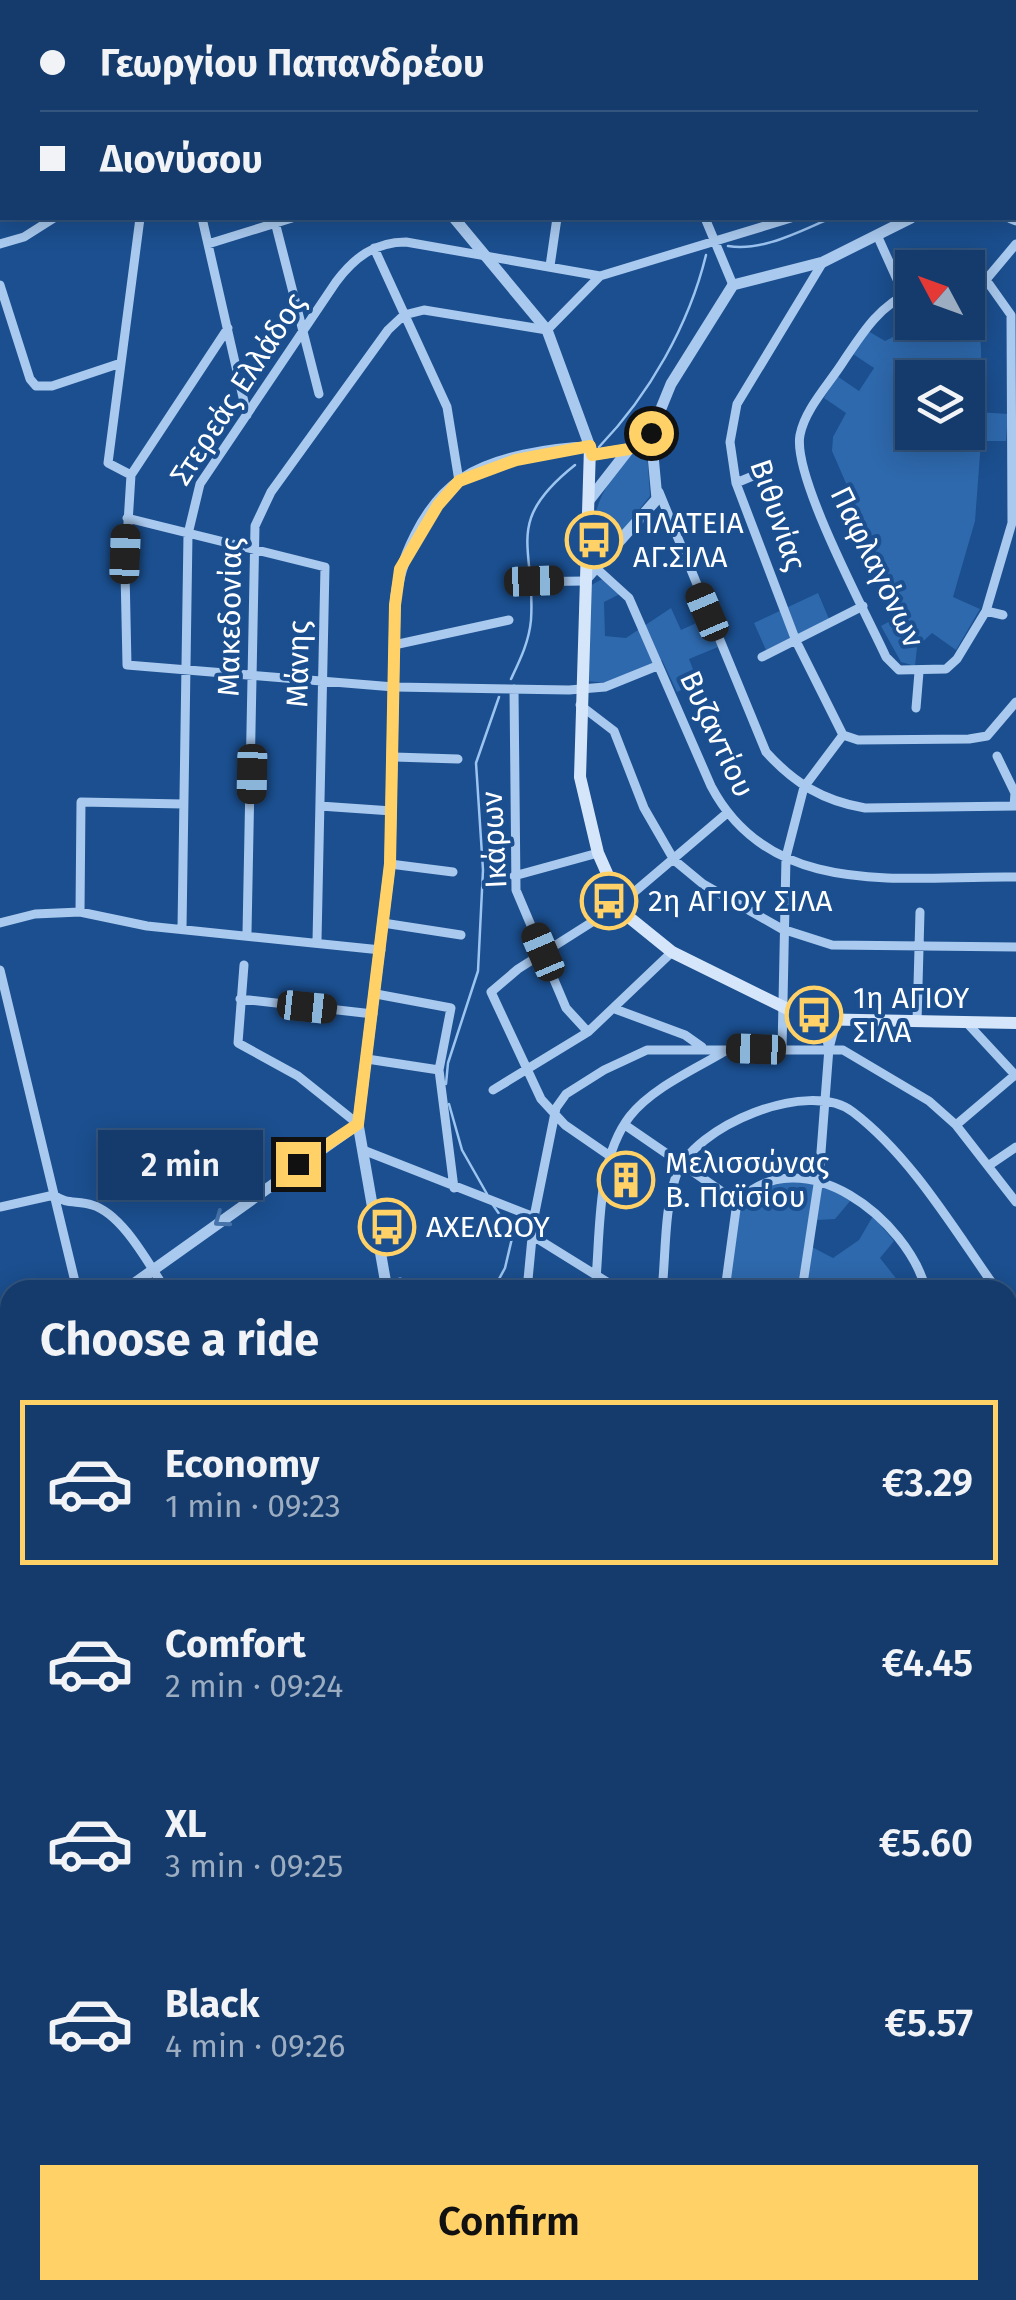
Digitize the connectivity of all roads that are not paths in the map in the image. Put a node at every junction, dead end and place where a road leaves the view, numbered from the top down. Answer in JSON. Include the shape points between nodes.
{"nodes":[{"id":1,"x":51,"y":220,"type":"edge"},
{"id":2,"x":140,"y":220,"type":"edge"},
{"id":3,"x":202,"y":220,"type":"edge"},
{"id":4,"x":456,"y":220,"type":"edge"},
{"id":5,"x":556,"y":220,"type":"edge"},
{"id":6,"x":706,"y":220,"type":"edge"},
{"id":7,"x":785,"y":220,"type":"edge"},
{"id":8,"x":907,"y":220,"type":"edge"},
{"id":9,"x":275,"y":222,"type":"edge"},
{"id":10,"x":877,"y":234,"type":"junction"},
{"id":11,"x":714,"y":242,"type":"junction"},
{"id":12,"x":0,"y":244,"type":"edge"},
{"id":13,"x":208,"y":244,"type":"junction"},
{"id":14,"x":1016,"y":244,"type":"edge"},
{"id":15,"x":374,"y":248,"type":"junction"},
{"id":16,"x":483,"y":253,"type":"junction"},
{"id":17,"x":823,"y":262,"type":"junction"},
{"id":18,"x":550,"y":266,"type":"junction"},
{"id":19,"x":895,"y":268,"type":"edge"},
{"id":20,"x":600,"y":276,"type":"junction"},
{"id":21,"x":985,"y":281,"type":"edge"},
{"id":22,"x":985,"y":283,"type":"edge"},
{"id":23,"x":0,"y":285,"type":"edge"},
{"id":24,"x":733,"y":285,"type":"junction"},
{"id":25,"x":895,"y":302,"type":"edge"},
{"id":26,"x":404,"y":315,"type":"junction"},
{"id":27,"x":228,"y":328,"type":"junction"},
{"id":28,"x":547,"y":330,"type":"junction"},
{"id":29,"x":302,"y":339,"type":"junction"},
{"id":30,"x":121,"y":362,"type":"junction"},
{"id":31,"x":1014,"y":365,"type":"edge"},
{"id":32,"x":319,"y":394,"type":"dead end"},
{"id":33,"x":247,"y":414,"type":"junction"},
{"id":34,"x":651,"y":433,"type":"junction"},
{"id":35,"x":629,"y":449,"type":"junction"},
{"id":36,"x":591,"y":451,"type":"junction"},
{"id":37,"x":765,"y":472,"type":"dead end"},
{"id":38,"x":131,"y":475,"type":"junction"},
{"id":39,"x":459,"y":481,"type":"junction"},
{"id":40,"x":736,"y":483,"type":"junction"},
{"id":41,"x":659,"y":492,"type":"junction"},
{"id":42,"x":590,"y":499,"type":"junction"},
{"id":43,"x":127,"y":518,"type":"junction"},
{"id":44,"x":188,"y":534,"type":"junction"},
{"id":45,"x":254,"y":550,"type":"junction"},
{"id":46,"x":596,"y":568,"type":"junction"},
{"id":47,"x":584,"y":581,"type":"junction"},
{"id":48,"x":519,"y":582,"type":"dead end"},
{"id":49,"x":863,"y":606,"type":"junction"},
{"id":50,"x":986,"y":611,"type":"junction"},
{"id":51,"x":1003,"y":615,"type":"dead end"},
{"id":52,"x":509,"y":620,"type":"dead end"},
{"id":53,"x":796,"y":641,"type":"junction"},
{"id":54,"x":394,"y":645,"type":"junction"},
{"id":55,"x":762,"y":657,"type":"dead end"},
{"id":56,"x":657,"y":666,"type":"junction"},
{"id":57,"x":186,"y":670,"type":"junction"},
{"id":58,"x":918,"y":672,"type":"junction"},
{"id":59,"x":254,"y":676,"type":"junction"},
{"id":60,"x":323,"y":681,"type":"junction"},
{"id":61,"x":394,"y":688,"type":"junction"},
{"id":62,"x":514,"y":689,"type":"junction"},
{"id":63,"x":582,"y":689,"type":"junction"},
{"id":64,"x":1016,"y":702,"type":"edge"},
{"id":65,"x":580,"y":705,"type":"junction"},
{"id":66,"x":916,"y":708,"type":"dead end"},
{"id":67,"x":843,"y":735,"type":"junction"},
{"id":68,"x":997,"y":756,"type":"dead end"},
{"id":69,"x":394,"y":757,"type":"junction"},
{"id":70,"x":458,"y":759,"type":"dead end"},
{"id":71,"x":804,"y":788,"type":"junction"},
{"id":72,"x":183,"y":804,"type":"junction"},
{"id":73,"x":320,"y":806,"type":"junction"},
{"id":74,"x":1015,"y":806,"type":"edge"},
{"id":75,"x":392,"y":812,"type":"junction"},
{"id":76,"x":726,"y":814,"type":"junction"},
{"id":77,"x":598,"y":853,"type":"junction"},
{"id":78,"x":786,"y":857,"type":"junction"},
{"id":79,"x":674,"y":860,"type":"junction"},
{"id":80,"x":390,"y":864,"type":"junction"},
{"id":81,"x":453,"y":872,"type":"dead end"},
{"id":82,"x":921,"y":875,"type":"junction"},
{"id":83,"x":514,"y":876,"type":"junction"},
{"id":84,"x":1016,"y":877,"type":"edge"},
{"id":85,"x":921,"y":888,"type":"dead end"},
{"id":86,"x":619,"y":906,"type":"junction"},
{"id":87,"x":80,"y":912,"type":"junction"},
{"id":88,"x":920,"y":912,"type":"dead end"},
{"id":89,"x":0,"y":923,"type":"edge"},
{"id":90,"x":383,"y":923,"type":"junction"},
{"id":91,"x":182,"y":928,"type":"junction"},
{"id":92,"x":782,"y":929,"type":"junction"},
{"id":93,"x":247,"y":934,"type":"junction"},
{"id":94,"x":460,"y":935,"type":"dead end"},
{"id":95,"x":317,"y":941,"type":"junction"},
{"id":96,"x":920,"y":946,"type":"junction"},
{"id":97,"x":1016,"y":947,"type":"edge"},
{"id":98,"x":382,"y":950,"type":"junction"},
{"id":99,"x":543,"y":952,"type":"junction"},
{"id":100,"x":672,"y":952,"type":"junction"},
{"id":101,"x":244,"y":965,"type":"dead end"},
{"id":102,"x":0,"y":973,"type":"edge"},
{"id":103,"x":376,"y":994,"type":"junction"},
{"id":104,"x":240,"y":999,"type":"junction"},
{"id":105,"x":782,"y":1007,"type":"junction"},
{"id":106,"x":615,"y":1010,"type":"junction"},
{"id":107,"x":373,"y":1014,"type":"junction"},
{"id":108,"x":829,"y":1022,"type":"junction"},
{"id":109,"x":918,"y":1022,"type":"junction"},
{"id":110,"x":968,"y":1023,"type":"junction"},
{"id":111,"x":1016,"y":1023,"type":"edge"},
{"id":112,"x":588,"y":1032,"type":"junction"},
{"id":113,"x":705,"y":1048,"type":"junction"},
{"id":114,"x":730,"y":1048,"type":"junction"},
{"id":115,"x":828,"y":1048,"type":"junction"},
{"id":116,"x":782,"y":1050,"type":"junction"},
{"id":117,"x":367,"y":1059,"type":"junction"},
{"id":118,"x":438,"y":1070,"type":"junction"},
{"id":119,"x":526,"y":1071,"type":"junction"},
{"id":120,"x":1016,"y":1075,"type":"edge"},
{"id":121,"x":492,"y":1090,"type":"dead end"},
{"id":122,"x":823,"y":1098,"type":"junction"},
{"id":123,"x":554,"y":1114,"type":"junction"},
{"id":124,"x":358,"y":1124,"type":"junction"},
{"id":125,"x":624,"y":1125,"type":"junction"},
{"id":126,"x":956,"y":1125,"type":"junction"},
{"id":127,"x":1016,"y":1147,"type":"edge"},
{"id":128,"x":363,"y":1150,"type":"junction"},
{"id":129,"x":610,"y":1156,"type":"junction"},
{"id":130,"x":682,"y":1164,"type":"junction"},
{"id":131,"x":988,"y":1166,"type":"junction"},
{"id":132,"x":819,"y":1178,"type":"junction"},
{"id":133,"x":454,"y":1188,"type":"junction"},
{"id":134,"x":54,"y":1196,"type":"junction"},
{"id":135,"x":737,"y":1202,"type":"junction"},
{"id":136,"x":1016,"y":1202,"type":"edge"},
{"id":137,"x":0,"y":1207,"type":"edge"},
{"id":138,"x":534,"y":1217,"type":"junction"},
{"id":139,"x":534,"y":1236,"type":"junction"},
{"id":140,"x":152,"y":1270,"type":"junction"},
{"id":141,"x":597,"y":1275,"type":"junction"},
{"id":142,"x":75,"y":1280,"type":"edge"},
{"id":143,"x":138,"y":1280,"type":"edge"},
{"id":144,"x":159,"y":1280,"type":"edge"},
{"id":145,"x":385,"y":1280,"type":"edge"},
{"id":146,"x":528,"y":1280,"type":"edge"},
{"id":147,"x":596,"y":1280,"type":"edge"},
{"id":148,"x":605,"y":1280,"type":"edge"},
{"id":149,"x":663,"y":1280,"type":"edge"},
{"id":150,"x":726,"y":1280,"type":"edge"},
{"id":151,"x":804,"y":1280,"type":"edge"},
{"id":152,"x":921,"y":1280,"type":"edge"},
{"id":153,"x":987,"y":1280,"type":"edge"}],
"edges":[{"from":1,"to":12,"type":"street"},
{"from":2,"to":30,"type":"street"},
{"from":3,"to":13,"type":"street"},
{"from":4,"to":16,"type":"street"},
{"from":5,"to":18,"type":"street"},
{"from":6,"to":11,"type":"street"},
{"from":7,"to":11,"type":"street"},
{"from":8,"to":10,"type":"street"},
{"from":9,"to":13,"type":"street"},
{"from":9,"to":29,"type":"street"},
{"from":10,"to":17,"type":"street"},
{"from":10,"to":19,"type":"street"},
{"from":11,"to":20,"type":"street"},
{"from":11,"to":24,"type":"street"},
{"from":13,"to":27,"type":"street"},
{"from":14,"to":21,"type":"street"},
{"from":15,"to":16,"type":"street","via":[[406,242]]},
{"from":15,"to":26,"type":"street"},
{"from":15,"to":29,"type":"street","name":"Στερεάς Ελλάδος","via":[[345,271]]},
{"from":16,"to":18,"type":"street"},
{"from":16,"to":28,"type":"street"},
{"from":17,"to":24,"type":"street"},
{"from":17,"to":40,"type":"street","name":"Βιθυνίας","via":[[737,404],[730,442]]},
{"from":18,"to":20,"type":"street"},
{"from":20,"to":28,"type":"street"},
{"from":22,"to":31,"type":"street","name":"Παφλαγόνων","via":[[1010,315]]},
{"from":23,"to":30,"type":"street","via":[[36,386]]},
{"from":24,"to":34,"type":"street","via":[[671,384]]},
{"from":25,"to":49,"type":"street","name":"Παφλαγόνων","via":[[859,338],[806,419],[798,449]]},
{"from":26,"to":28,"type":"street","via":[[424,310]]},
{"from":26,"to":39,"type":"street","via":[[447,407]]},
{"from":26,"to":45,"type":"street","name":"Μακεδονίας","via":[[272,492],[255,526]]},
{"from":27,"to":33,"type":"street"},
{"from":27,"to":38,"type":"street"},
{"from":28,"to":36,"type":"street"},
{"from":29,"to":32,"type":"street"},
{"from":29,"to":33,"type":"street","name":"Στερεάς Ελλάδος"},
{"from":30,"to":38,"type":"street","via":[[108,462]]},
{"from":31,"to":50,"type":"street","name":"Παφλαγόνων","via":[[1014,505]]},
{"from":33,"to":44,"type":"street","name":"Στερεάς Ελλάδος","via":[[200,484]]},
{"from":34,"to":35,"type":"street"},
{"from":34,"to":41,"type":"street"},
{"from":35,"to":36,"type":"street"},
{"from":35,"to":42,"type":"street"},
{"from":36,"to":39,"type":"street","via":[[498,465]]},
{"from":36,"to":42,"type":"main road"},
{"from":37,"to":40,"type":"street"},
{"from":38,"to":43,"type":"street"},
{"from":39,"to":54,"type":"street","via":[[400,569]]},
{"from":40,"to":53,"type":"street","name":"Βιθυνίας"},
{"from":41,"to":46,"type":"street"},
{"from":41,"to":71,"type":"street","via":[[766,752]]},
{"from":42,"to":47,"type":"main road"},
{"from":43,"to":44,"type":"street"},
{"from":43,"to":57,"type":"street","via":[[128,665]]},
{"from":44,"to":45,"type":"street"},
{"from":44,"to":57,"type":"street","name":"Στερεάς Ελλάδος"},
{"from":45,"to":59,"type":"street","name":"Μακεδονίας"},
{"from":45,"to":60,"type":"street","name":"Μάνης","via":[[324,567]]},
{"from":46,"to":47,"type":"street"},
{"from":46,"to":56,"type":"street","name":"Βυζαντίου","via":[[628,598]]},
{"from":47,"to":48,"type":"street"},
{"from":47,"to":63,"type":"main road"},
{"from":49,"to":53,"type":"street"},
{"from":49,"to":58,"type":"street","name":"Παφλαγόνων","via":[[886,657],[899,670]]},
{"from":50,"to":51,"type":"street"},
{"from":50,"to":58,"type":"street","name":"Παφλαγόνων","via":[[946,669]]},
{"from":52,"to":54,"type":"street"},
{"from":53,"to":55,"type":"street"},
{"from":53,"to":67,"type":"street","name":"Βιθυνίας"},
{"from":54,"to":61,"type":"street"},
{"from":56,"to":63,"type":"street"},
{"from":56,"to":76,"type":"street","name":"Βυζαντίου"},
{"from":57,"to":59,"type":"street"},
{"from":57,"to":72,"type":"street","name":"Στερεάς Ελλάδος"},
{"from":58,"to":66,"type":"street"},
{"from":59,"to":60,"type":"street"},
{"from":59,"to":93,"type":"street","name":"Μακεδονίας"},
{"from":60,"to":61,"type":"street"},
{"from":60,"to":73,"type":"street","name":"Μάνης"},
{"from":61,"to":62,"type":"street"},
{"from":61,"to":69,"type":"street"},
{"from":62,"to":63,"type":"street"},
{"from":62,"to":83,"type":"street","name":"Ικάρων"},
{"from":63,"to":65,"type":"main road"},
{"from":64,"to":67,"type":"street","via":[[986,736]]},
{"from":65,"to":77,"type":"main road","via":[[580,776]]},
{"from":65,"to":79,"type":"street","via":[[614,731],[644,808]]},
{"from":67,"to":71,"type":"street"},
{"from":68,"to":74,"type":"street"},
{"from":69,"to":70,"type":"street"},
{"from":69,"to":75,"type":"street"},
{"from":71,"to":74,"type":"street","via":[[864,808]]},
{"from":71,"to":78,"type":"street"},
{"from":72,"to":87,"type":"street","via":[[81,802]]},
{"from":72,"to":91,"type":"street","name":"Στερεάς Ελλάδος"},
{"from":73,"to":75,"type":"street"},
{"from":73,"to":95,"type":"street","name":"Μάνης"},
{"from":75,"to":80,"type":"street"},
{"from":76,"to":78,"type":"street","name":"Βυζαντίου","via":[[746,835]]},
{"from":76,"to":79,"type":"street"},
{"from":77,"to":83,"type":"street"},
{"from":77,"to":86,"type":"main road"},
{"from":78,"to":82,"type":"street","name":"Βυζαντίου","via":[[841,877]]},
{"from":78,"to":92,"type":"street"},
{"from":79,"to":86,"type":"street"},
{"from":79,"to":92,"type":"street"},
{"from":80,"to":81,"type":"street"},
{"from":80,"to":90,"type":"street"},
{"from":82,"to":84,"type":"street","name":"Βυζαντίου"},
{"from":82,"to":85,"type":"street"},
{"from":83,"to":99,"type":"street","name":"Ικάρων"},
{"from":86,"to":99,"type":"street"},
{"from":86,"to":100,"type":"main road"},
{"from":87,"to":89,"type":"street"},
{"from":87,"to":91,"type":"street"},
{"from":88,"to":96,"type":"street"},
{"from":90,"to":94,"type":"street"},
{"from":90,"to":98,"type":"street"},
{"from":91,"to":93,"type":"street"},
{"from":92,"to":96,"type":"street","via":[[818,944]]},
{"from":92,"to":105,"type":"street"},
{"from":93,"to":95,"type":"street"},
{"from":95,"to":98,"type":"street"},
{"from":96,"to":97,"type":"street"},
{"from":96,"to":109,"type":"street"},
{"from":98,"to":103,"type":"street"},
{"from":99,"to":112,"type":"street","name":"Ικάρων","via":[[566,1008]]},
{"from":99,"to":119,"type":"street","via":[[494,986],[491,998]]},
{"from":100,"to":105,"type":"main road"},
{"from":100,"to":106,"type":"street"},
{"from":101,"to":104,"type":"street"},
{"from":102,"to":134,"type":"street"},
{"from":103,"to":107,"type":"street"},
{"from":103,"to":118,"type":"street","via":[[451,1008]]},
{"from":104,"to":107,"type":"street"},
{"from":104,"to":124,"type":"street","via":[[236,1035],[244,1047],[287,1069]]},
{"from":105,"to":108,"type":"main road"},
{"from":105,"to":116,"type":"street"},
{"from":106,"to":112,"type":"street"},
{"from":106,"to":113,"type":"street"},
{"from":107,"to":117,"type":"street"},
{"from":108,"to":109,"type":"main road"},
{"from":108,"to":115,"type":"street"},
{"from":109,"to":110,"type":"main road"},
{"from":110,"to":111,"type":"main road"},
{"from":110,"to":120,"type":"street"},
{"from":112,"to":119,"type":"street"},
{"from":113,"to":114,"type":"street"},
{"from":113,"to":123,"type":"street","via":[[632,1055],[566,1094]]},
{"from":114,"to":116,"type":"street"},
{"from":114,"to":125,"type":"street","via":[[651,1097]]},
{"from":115,"to":116,"type":"street"},
{"from":115,"to":122,"type":"street"},
{"from":115,"to":126,"type":"street","via":[[901,1082]]},
{"from":117,"to":118,"type":"street"},
{"from":117,"to":124,"type":"street"},
{"from":118,"to":133,"type":"street"},
{"from":119,"to":121,"type":"street"},
{"from":119,"to":123,"type":"street"},
{"from":120,"to":126,"type":"street"},
{"from":122,"to":130,"type":"street","via":[[766,1106]]},
{"from":122,"to":132,"type":"street"},
{"from":122,"to":153,"type":"street","via":[[851,1109],[889,1146]]},
{"from":123,"to":129,"type":"street"},
{"from":123,"to":138,"type":"street"},
{"from":124,"to":128,"type":"street"},
{"from":124,"to":140,"type":"street","one_way":true},
{"from":125,"to":129,"type":"street"},
{"from":125,"to":130,"type":"street"},
{"from":126,"to":131,"type":"street"},
{"from":127,"to":131,"type":"street"},
{"from":128,"to":133,"type":"street"},
{"from":128,"to":145,"type":"street"},
{"from":129,"to":141,"type":"street"},
{"from":130,"to":135,"type":"street"},
{"from":130,"to":149,"type":"street","via":[[674,1182]]},
{"from":131,"to":136,"type":"street"},
{"from":132,"to":135,"type":"street","via":[[780,1180]]},
{"from":132,"to":151,"type":"street"},
{"from":132,"to":152,"type":"street","via":[[880,1219]]},
{"from":133,"to":138,"type":"street"},
{"from":134,"to":137,"type":"street"},
{"from":134,"to":140,"type":"street","via":[[106,1213]]},
{"from":134,"to":142,"type":"street"},
{"from":135,"to":150,"type":"street"},
{"from":138,"to":139,"type":"street"},
{"from":139,"to":141,"type":"street"},
{"from":139,"to":146,"type":"street"},
{"from":140,"to":143,"type":"street"},
{"from":140,"to":144,"type":"street"},
{"from":141,"to":147,"type":"street"},
{"from":141,"to":148,"type":"street"}]}
